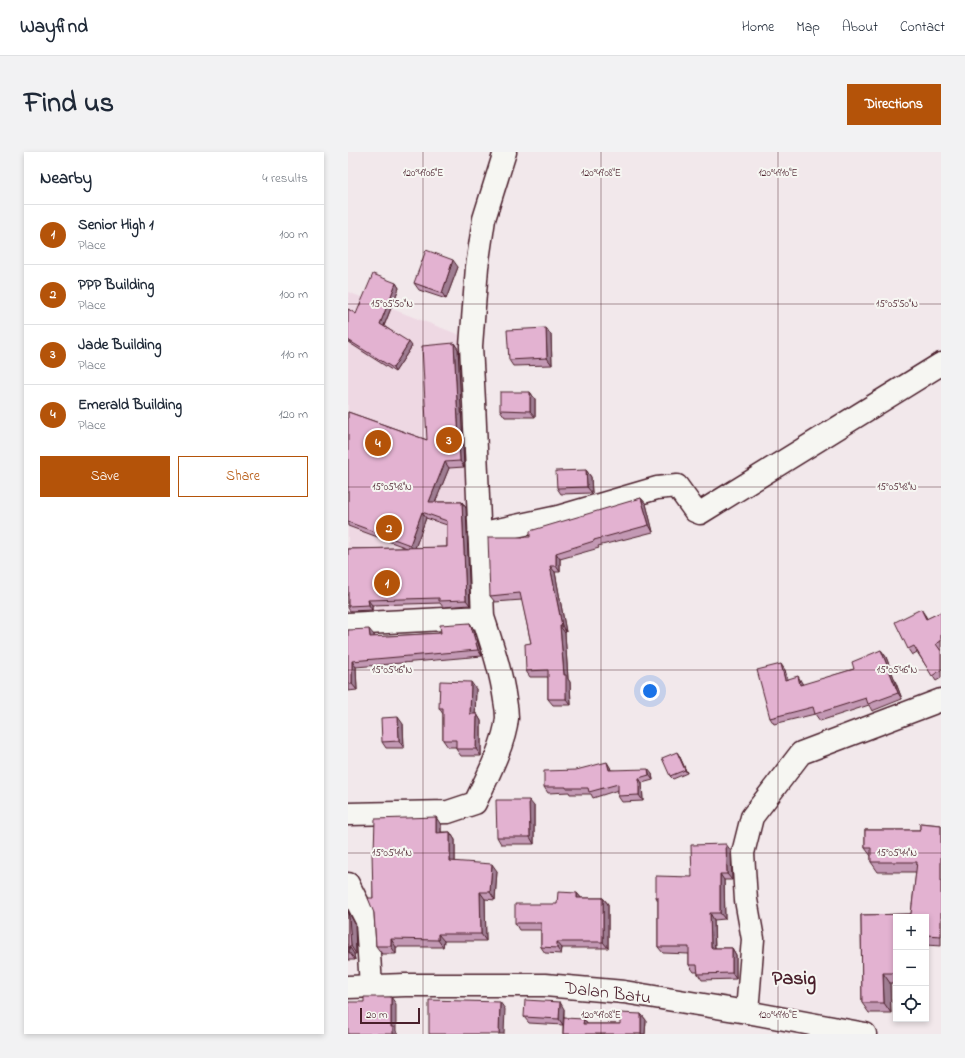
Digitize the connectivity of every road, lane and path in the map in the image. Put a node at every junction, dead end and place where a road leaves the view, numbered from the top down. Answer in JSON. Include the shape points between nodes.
{"nodes":[{"id":1,"x":505,"y":152,"type":"edge"},
{"id":2,"x":941,"y":364,"type":"edge"},
{"id":3,"x":479,"y":534,"type":"junction"},
{"id":4,"x":483,"y":618,"type":"junction"},
{"id":5,"x":348,"y":624,"type":"edge"},
{"id":6,"x":941,"y":700,"type":"edge"},
{"id":7,"x":348,"y":814,"type":"edge"},
{"id":8,"x":348,"y":884,"type":"edge"},
{"id":9,"x":348,"y":987,"type":"edge"},
{"id":10,"x":370,"y":987,"type":"junction"},
{"id":11,"x":747,"y":1012,"type":"junction"},
{"id":12,"x":866,"y":1034,"type":"edge"}],
"edges":[{"from":1,"to":3,"type":"street","via":[[484,219],[477,267],[471,346]]},
{"from":2,"to":3,"type":"street","via":[[700,513],[695,512],[677,486],[657,488],[558,517]]},
{"from":3,"to":4,"type":"street"},
{"from":4,"to":5,"type":"street"},
{"from":4,"to":7,"type":"street","via":[[497,659],[507,717],[501,742],[475,803],[448,812]]},
{"from":6,"to":11,"type":"street","via":[[801,753],[752,817],[744,852],[746,900],[753,939]]},
{"from":8,"to":10,"type":"street","via":[[367,921]]},
{"from":9,"to":10,"type":"street","name":"Dalan Batu"},
{"from":10,"to":11,"type":"street","name":"Dalan Batu","via":[[546,985],[624,992]]},
{"from":11,"to":12,"type":"street","name":"Dalan Batu"}]}
